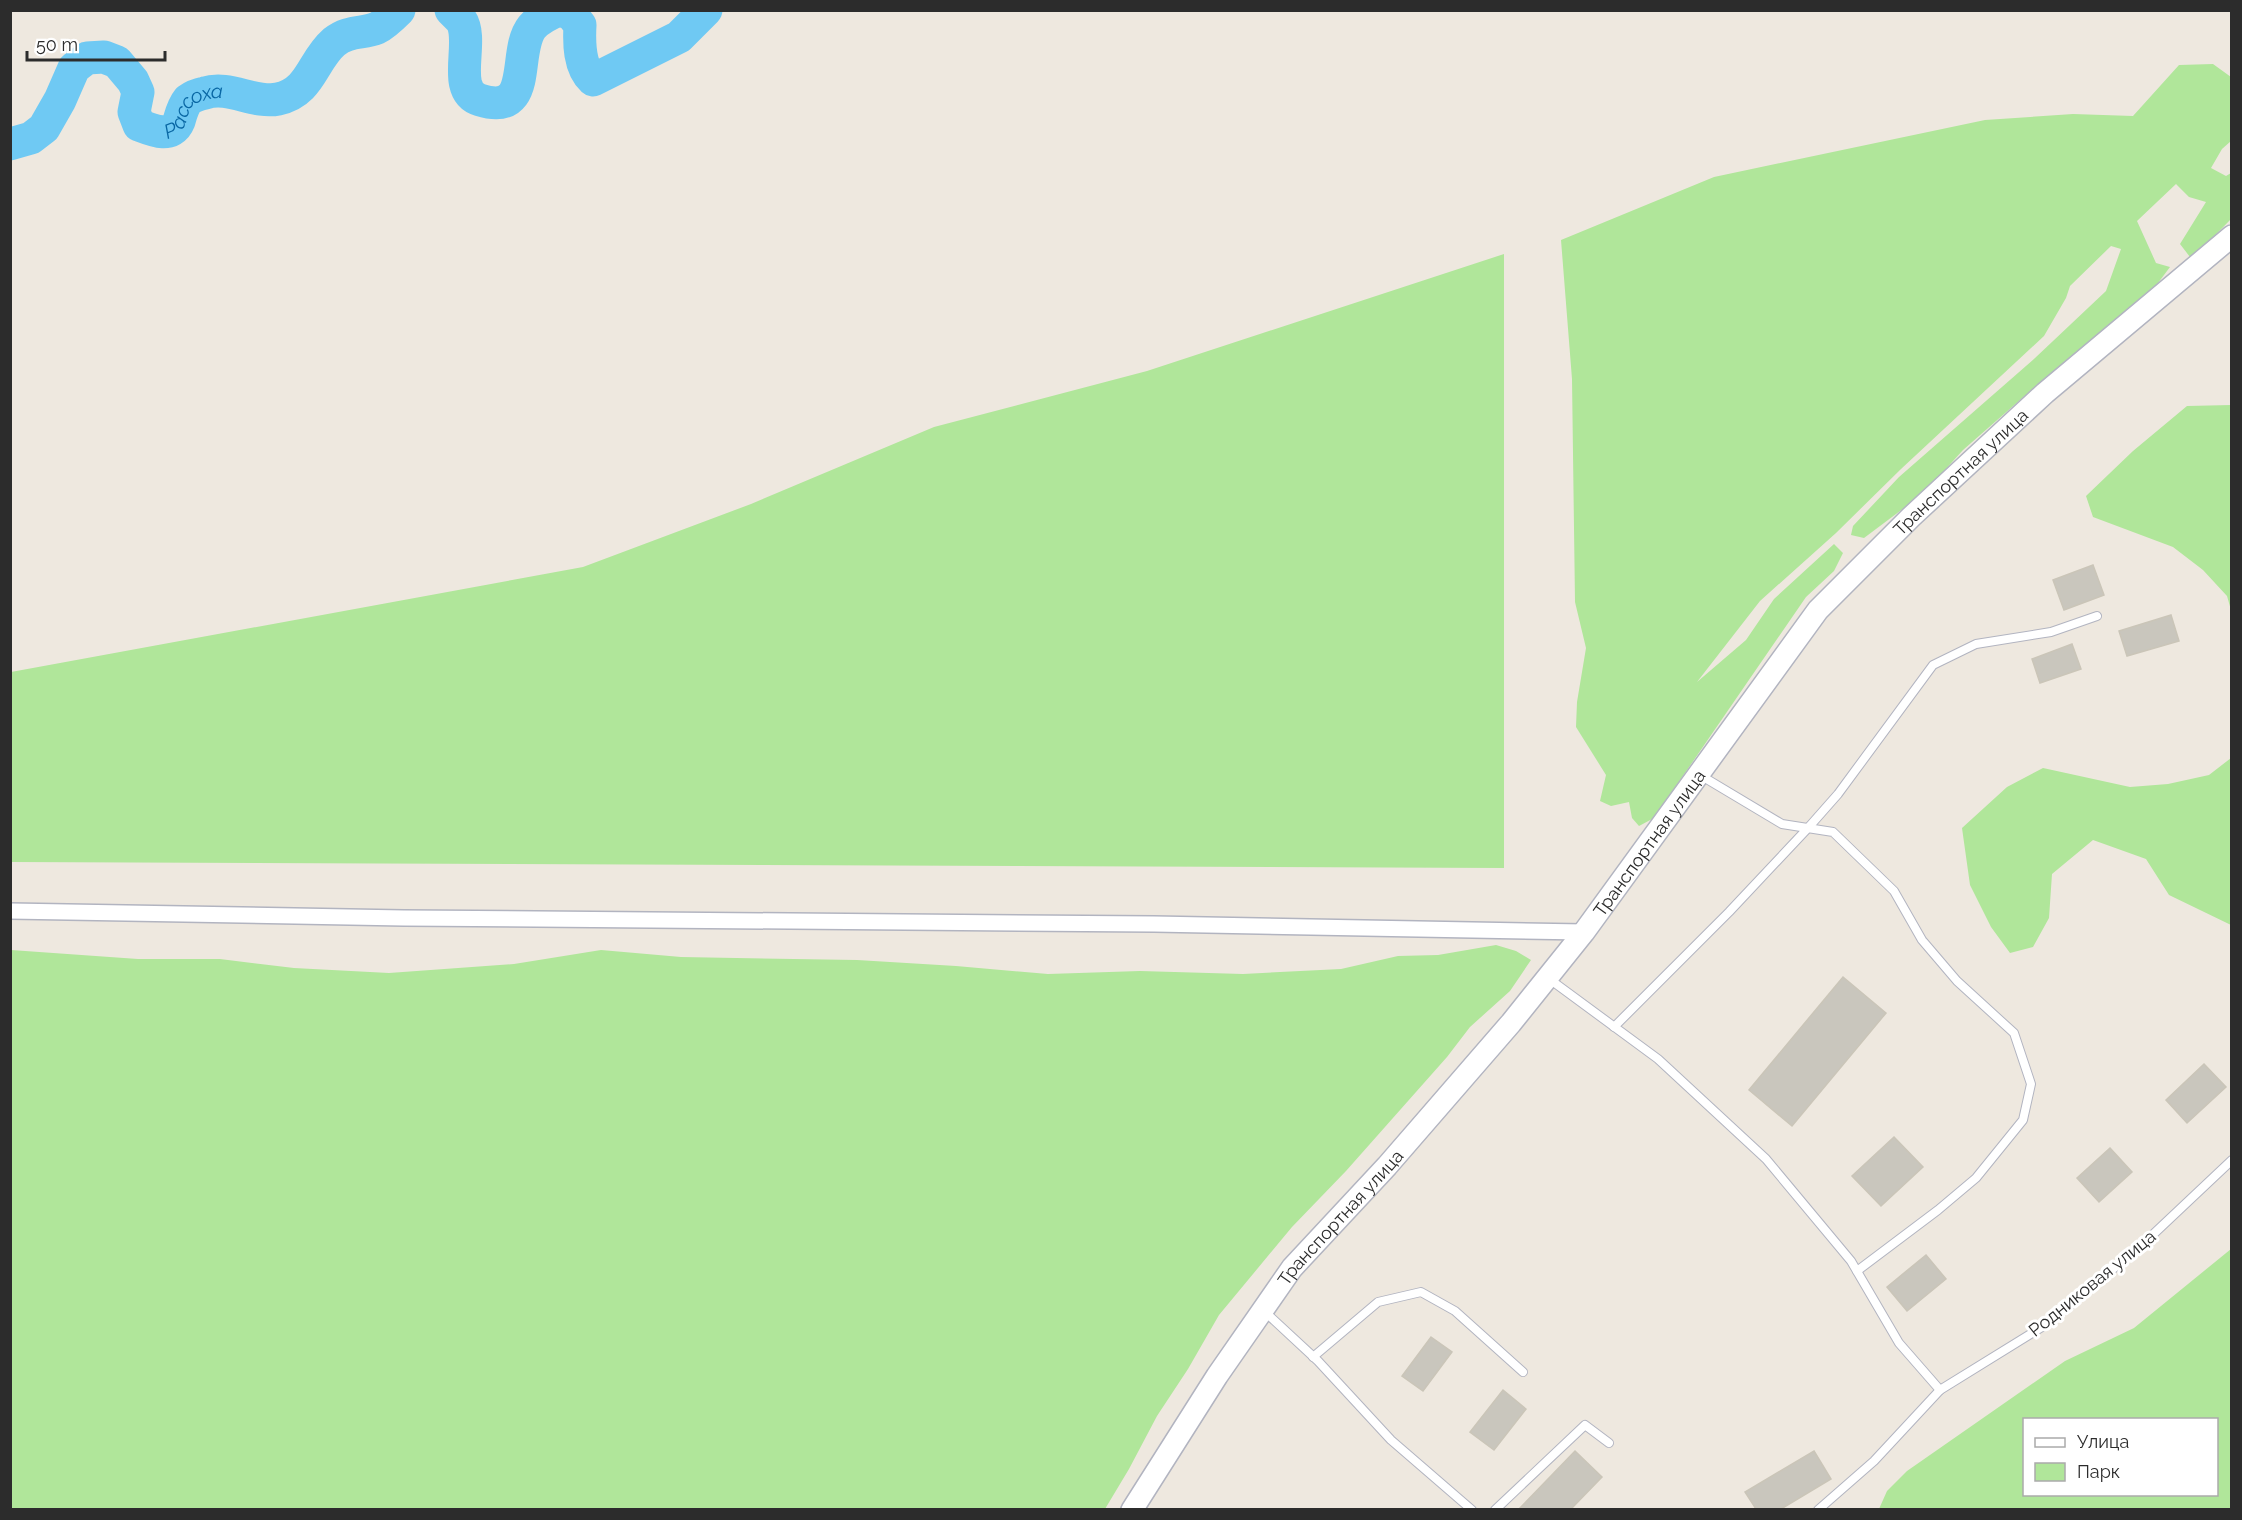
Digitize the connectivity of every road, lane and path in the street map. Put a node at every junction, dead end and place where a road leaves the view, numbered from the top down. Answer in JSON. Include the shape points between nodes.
{"nodes":[{"id":1,"x":2232,"y":236,"type":"edge"},
{"id":2,"x":2097,"y":616,"type":"dead end"},
{"id":3,"x":1699,"y":774,"type":"junction"},
{"id":4,"x":1808,"y":828,"type":"junction"},
{"id":5,"x":10,"y":911,"type":"edge"},
{"id":6,"x":1584,"y":932,"type":"junction"},
{"id":7,"x":1547,"y":978,"type":"junction"},
{"id":8,"x":1614,"y":1027,"type":"junction"},
{"id":9,"x":2232,"y":1160,"type":"edge"},
{"id":10,"x":1857,"y":1271,"type":"junction"},
{"id":11,"x":1263,"y":1310,"type":"junction"},
{"id":12,"x":1312,"y":1357,"type":"junction"},
{"id":13,"x":1523,"y":1372,"type":"dead end"},
{"id":14,"x":1940,"y":1390,"type":"junction"},
{"id":15,"x":1609,"y":1443,"type":"dead end"},
{"id":16,"x":1132,"y":1509,"type":"edge"},
{"id":17,"x":1472,"y":1509,"type":"edge"},
{"id":18,"x":1495,"y":1509,"type":"edge"},
{"id":19,"x":1818,"y":1509,"type":"edge"}],
"edges":[{"from":1,"to":3,"type":"main road","name":"Транспортная улица","via":[[2045,393],[1818,610]]},
{"from":2,"to":4,"type":"lane","via":[[2050,632],[1976,645],[1933,665],[1838,794]]},
{"from":3,"to":4,"type":"lane","via":[[1782,824]]},
{"from":3,"to":6,"type":"main road","name":"Транспортная улица"},
{"from":4,"to":8,"type":"lane"},
{"from":4,"to":10,"type":"lane","via":[[1833,832],[1894,891],[1922,940],[1943,965],[2014,1033],[2031,1084],[2023,1120],[1976,1178]]},
{"from":5,"to":6,"type":"street"},
{"from":6,"to":7,"type":"main road","name":"Транспортная улица"},
{"from":7,"to":8,"type":"lane"},
{"from":7,"to":11,"type":"main road","name":"Транспортная улица","via":[[1387,1166],[1292,1268]]},
{"from":8,"to":10,"type":"lane","via":[[1658,1059],[1766,1159]]},
{"from":9,"to":14,"type":"lane","name":"Родниковая улица","via":[[2145,1242],[2050,1322]]},
{"from":10,"to":14,"type":"lane","via":[[1899,1343]]},
{"from":11,"to":12,"type":"lane"},
{"from":11,"to":16,"type":"main road","name":"Транспортная улица"},
{"from":12,"to":13,"type":"lane","via":[[1378,1302],[1420,1292],[1455,1311]]},
{"from":12,"to":17,"type":"lane","via":[[1391,1440]]},
{"from":14,"to":19,"type":"lane","name":"Родниковая улица","via":[[1874,1461]]},
{"from":15,"to":18,"type":"lane","via":[[1585,1425]]}]}
